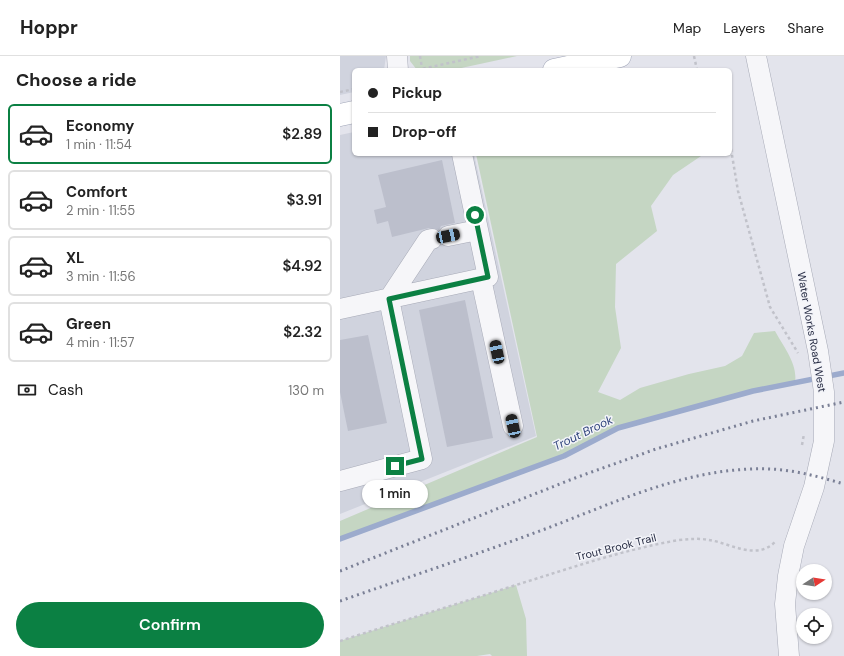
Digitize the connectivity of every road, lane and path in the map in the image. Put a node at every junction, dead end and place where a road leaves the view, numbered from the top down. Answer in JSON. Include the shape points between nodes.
{"nodes":[{"id":1,"x":397,"y":56,"type":"edge"},
{"id":2,"x":420,"y":56,"type":"edge"},
{"id":3,"x":480,"y":56,"type":"edge"},
{"id":4,"x":620,"y":56,"type":"edge"},
{"id":5,"x":694,"y":56,"type":"edge"},
{"id":6,"x":756,"y":56,"type":"edge"},
{"id":7,"x":398,"y":68,"type":"edge"},
{"id":8,"x":422,"y":68,"type":"joint"},
{"id":9,"x":563,"y":68,"type":"edge"},
{"id":10,"x":697,"y":68,"type":"edge"},
{"id":11,"x":352,"y":89,"type":"edge"},
{"id":12,"x":340,"y":92,"type":"edge"},
{"id":13,"x":352,"y":112,"type":"edge"},
{"id":14,"x":340,"y":115,"type":"edge"},
{"id":15,"x":732,"y":155,"type":"edge"},
{"id":16,"x":462,"y":156,"type":"edge"},
{"id":17,"x":478,"y":230,"type":"junction"},
{"id":18,"x":481,"y":279,"type":"junction"},
{"id":19,"x":389,"y":299,"type":"junction"},
{"id":20,"x":340,"y":309,"type":"edge"},
{"id":21,"x":801,"y":357,"type":"dead end"},
{"id":22,"x":513,"y":426,"type":"dead end"},
{"id":23,"x":804,"y":430,"type":"dead end"},
{"id":24,"x":802,"y":450,"type":"dead end"},
{"id":25,"x":340,"y":481,"type":"edge"},
{"id":26,"x":778,"y":535,"type":"dead end"},
{"id":27,"x":340,"y":641,"type":"edge"},
{"id":28,"x":788,"y":656,"type":"edge"}],
"edges":[{"from":1,"to":7,"type":"street"},
{"from":2,"to":8,"type":"path"},
{"from":3,"to":8,"type":"path"},
{"from":4,"to":9,"type":"main road"},
{"from":5,"to":10,"type":"path"},
{"from":6,"to":28,"type":"street","name":"Water Works Road West","via":[[818,351],[824,392],[824,441],[814,487],[794,546],[788,576],[785,604]]},
{"from":11,"to":12,"type":"path"},
{"from":13,"to":14,"type":"main road"},
{"from":15,"to":21,"type":"path","via":[[738,191],[770,307]]},
{"from":16,"to":17,"type":"street"},
{"from":17,"to":18,"type":"street","via":[[488,277]]},
{"from":17,"to":19,"type":"street","via":[[428,240]]},
{"from":18,"to":19,"type":"street"},
{"from":18,"to":22,"type":"street"},
{"from":19,"to":20,"type":"street"},
{"from":19,"to":25,"type":"street","via":[[422,459]]},
{"from":23,"to":24,"type":"path"},
{"from":26,"to":27,"type":"path","name":"Trout Brook Trail","via":[[769,547],[763,549],[747,550],[699,538],[609,555]]}]}
